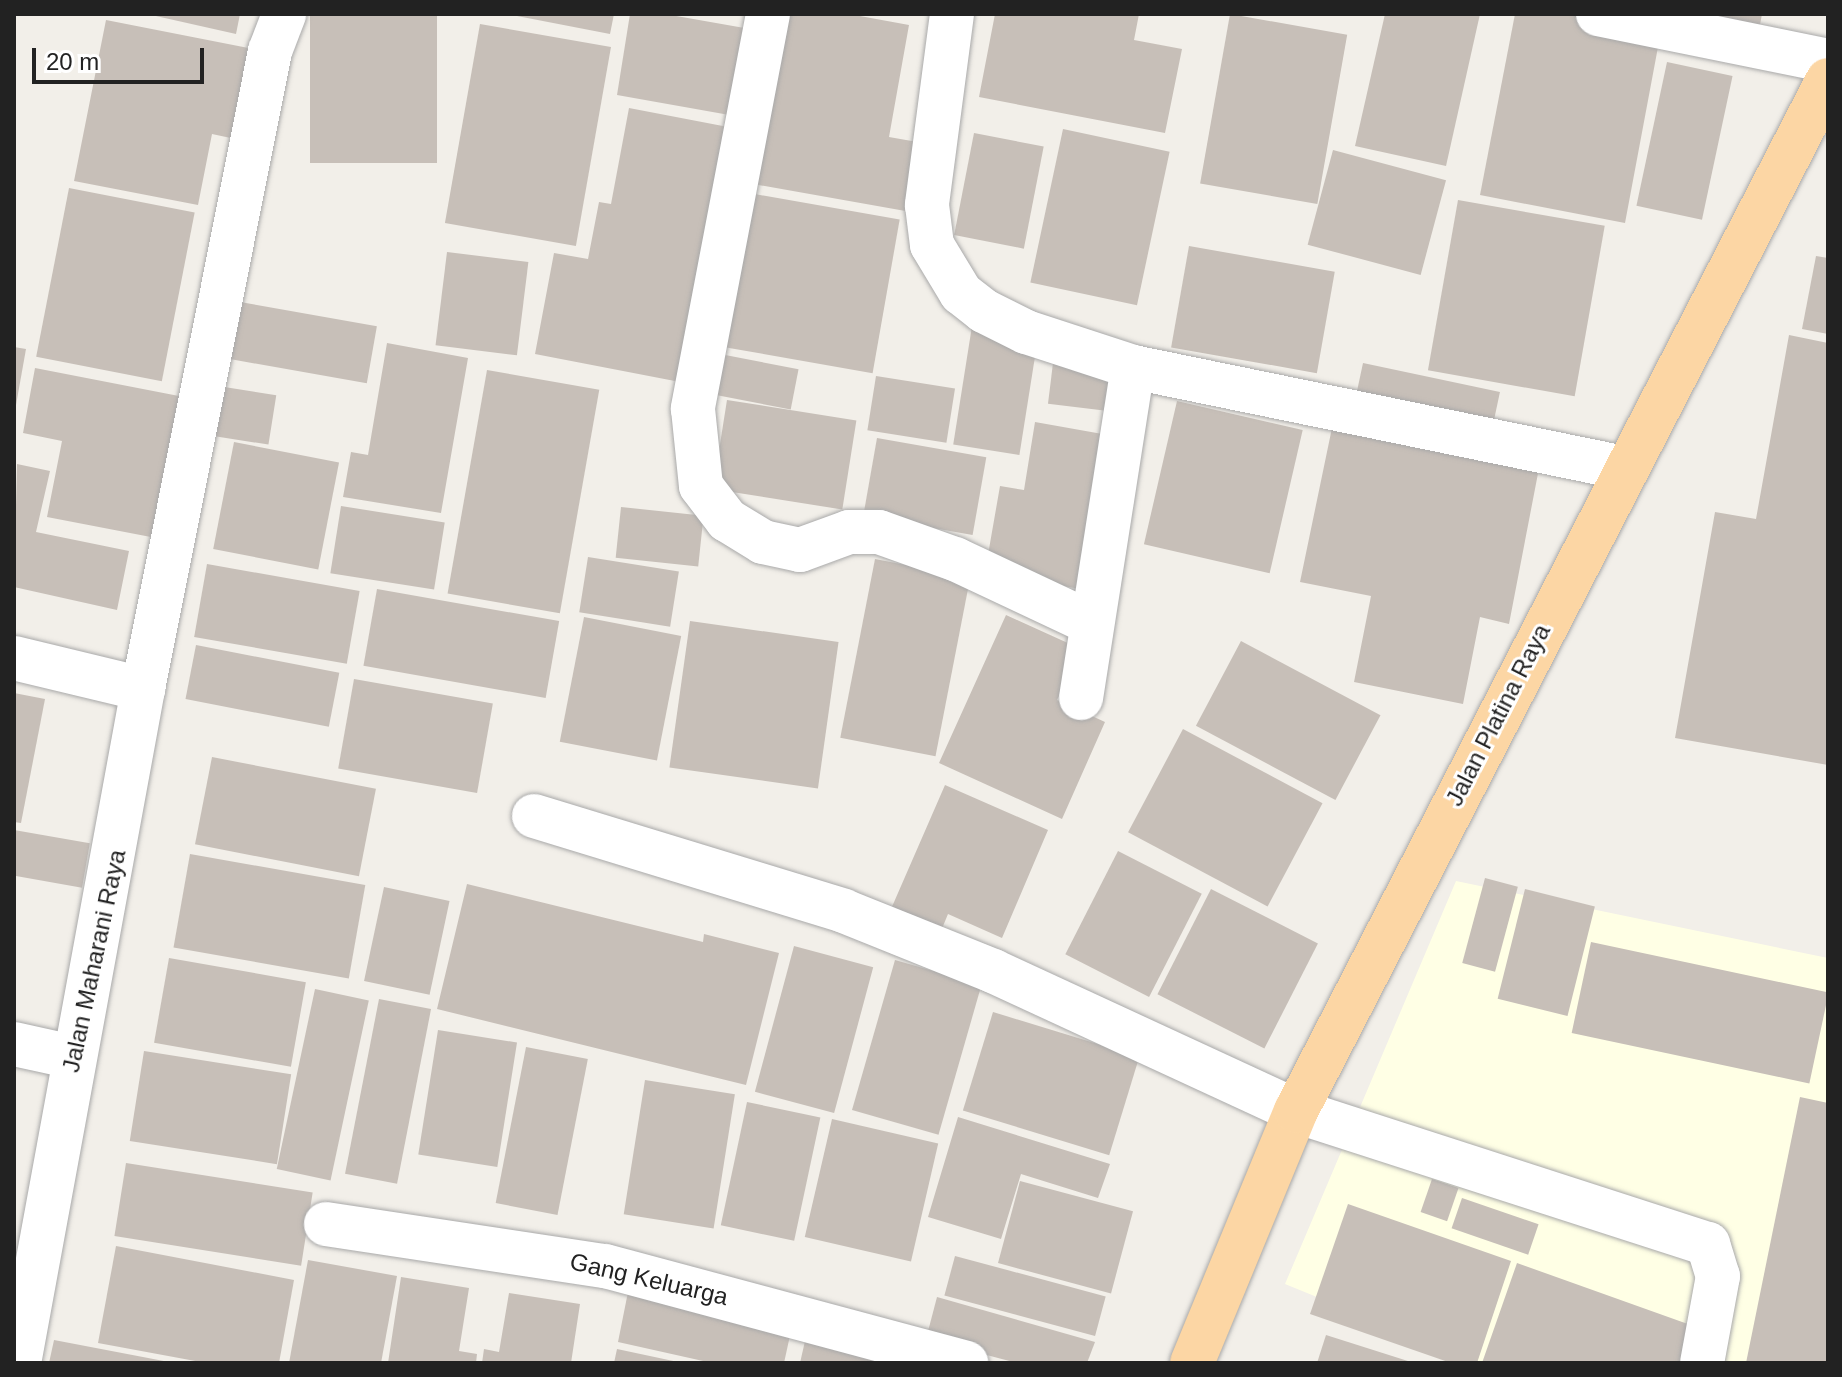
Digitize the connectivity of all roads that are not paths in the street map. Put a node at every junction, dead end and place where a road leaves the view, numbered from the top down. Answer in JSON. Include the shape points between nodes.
{"nodes":[{"id":1,"x":284,"y":14,"type":"edge"},
{"id":2,"x":768,"y":14,"type":"edge"},
{"id":3,"x":952,"y":14,"type":"edge"},
{"id":4,"x":1598,"y":14,"type":"edge"},
{"id":5,"x":1828,"y":61,"type":"edge"},
{"id":6,"x":1828,"y":80,"type":"edge"},
{"id":7,"x":1133,"y":367,"type":"junction"},
{"id":8,"x":1624,"y":468,"type":"junction"},
{"id":9,"x":1089,"y":622,"type":"junction"},
{"id":10,"x":14,"y":658,"type":"edge"},
{"id":11,"x":143,"y":689,"type":"junction"},
{"id":12,"x":1081,"y":698,"type":"dead end"},
{"id":13,"x":534,"y":816,"type":"dead end"},
{"id":14,"x":14,"y":1044,"type":"edge"},
{"id":15,"x":73,"y":1057,"type":"junction"},
{"id":16,"x":1296,"y":1111,"type":"junction"},
{"id":17,"x":326,"y":1224,"type":"dead end"},
{"id":18,"x":19,"y":1363,"type":"edge"},
{"id":19,"x":966,"y":1363,"type":"edge"},
{"id":20,"x":1192,"y":1363,"type":"edge"},
{"id":21,"x":1702,"y":1363,"type":"edge"}],
"edges":[{"from":1,"to":11,"type":"street","name":"Jalan Maharani Raya","via":[[270,51]]},
{"from":2,"to":9,"type":"street","via":[[693,409],[701,486],[727,520],[763,542],[800,550],[849,532],[879,532],[955,559]]},
{"from":3,"to":7,"type":"street","via":[[927,205],[932,245],[942,270],[984,311],[1026,332]]},
{"from":4,"to":5,"type":"street"},
{"from":6,"to":8,"type":"main road","name":"Jalan Platina Raya"},
{"from":7,"to":8,"type":"street"},
{"from":7,"to":9,"type":"street"},
{"from":8,"to":16,"type":"main road","name":"Jalan Platina Raya"},
{"from":9,"to":12,"type":"street"},
{"from":10,"to":11,"type":"street"},
{"from":11,"to":15,"type":"street","name":"Jalan Maharani Raya","via":[[119,842]]},
{"from":13,"to":16,"type":"street","via":[[844,911],[993,971]]},
{"from":14,"to":15,"type":"street"},
{"from":15,"to":18,"type":"street","name":"Jalan Maharani Raya"},
{"from":16,"to":20,"type":"main road","name":"Jalan Platina Raya"},
{"from":16,"to":21,"type":"street","via":[[1708,1244],[1718,1276]]},
{"from":17,"to":19,"type":"street","name":"Gang Keluarga","via":[[605,1266]]}]}
